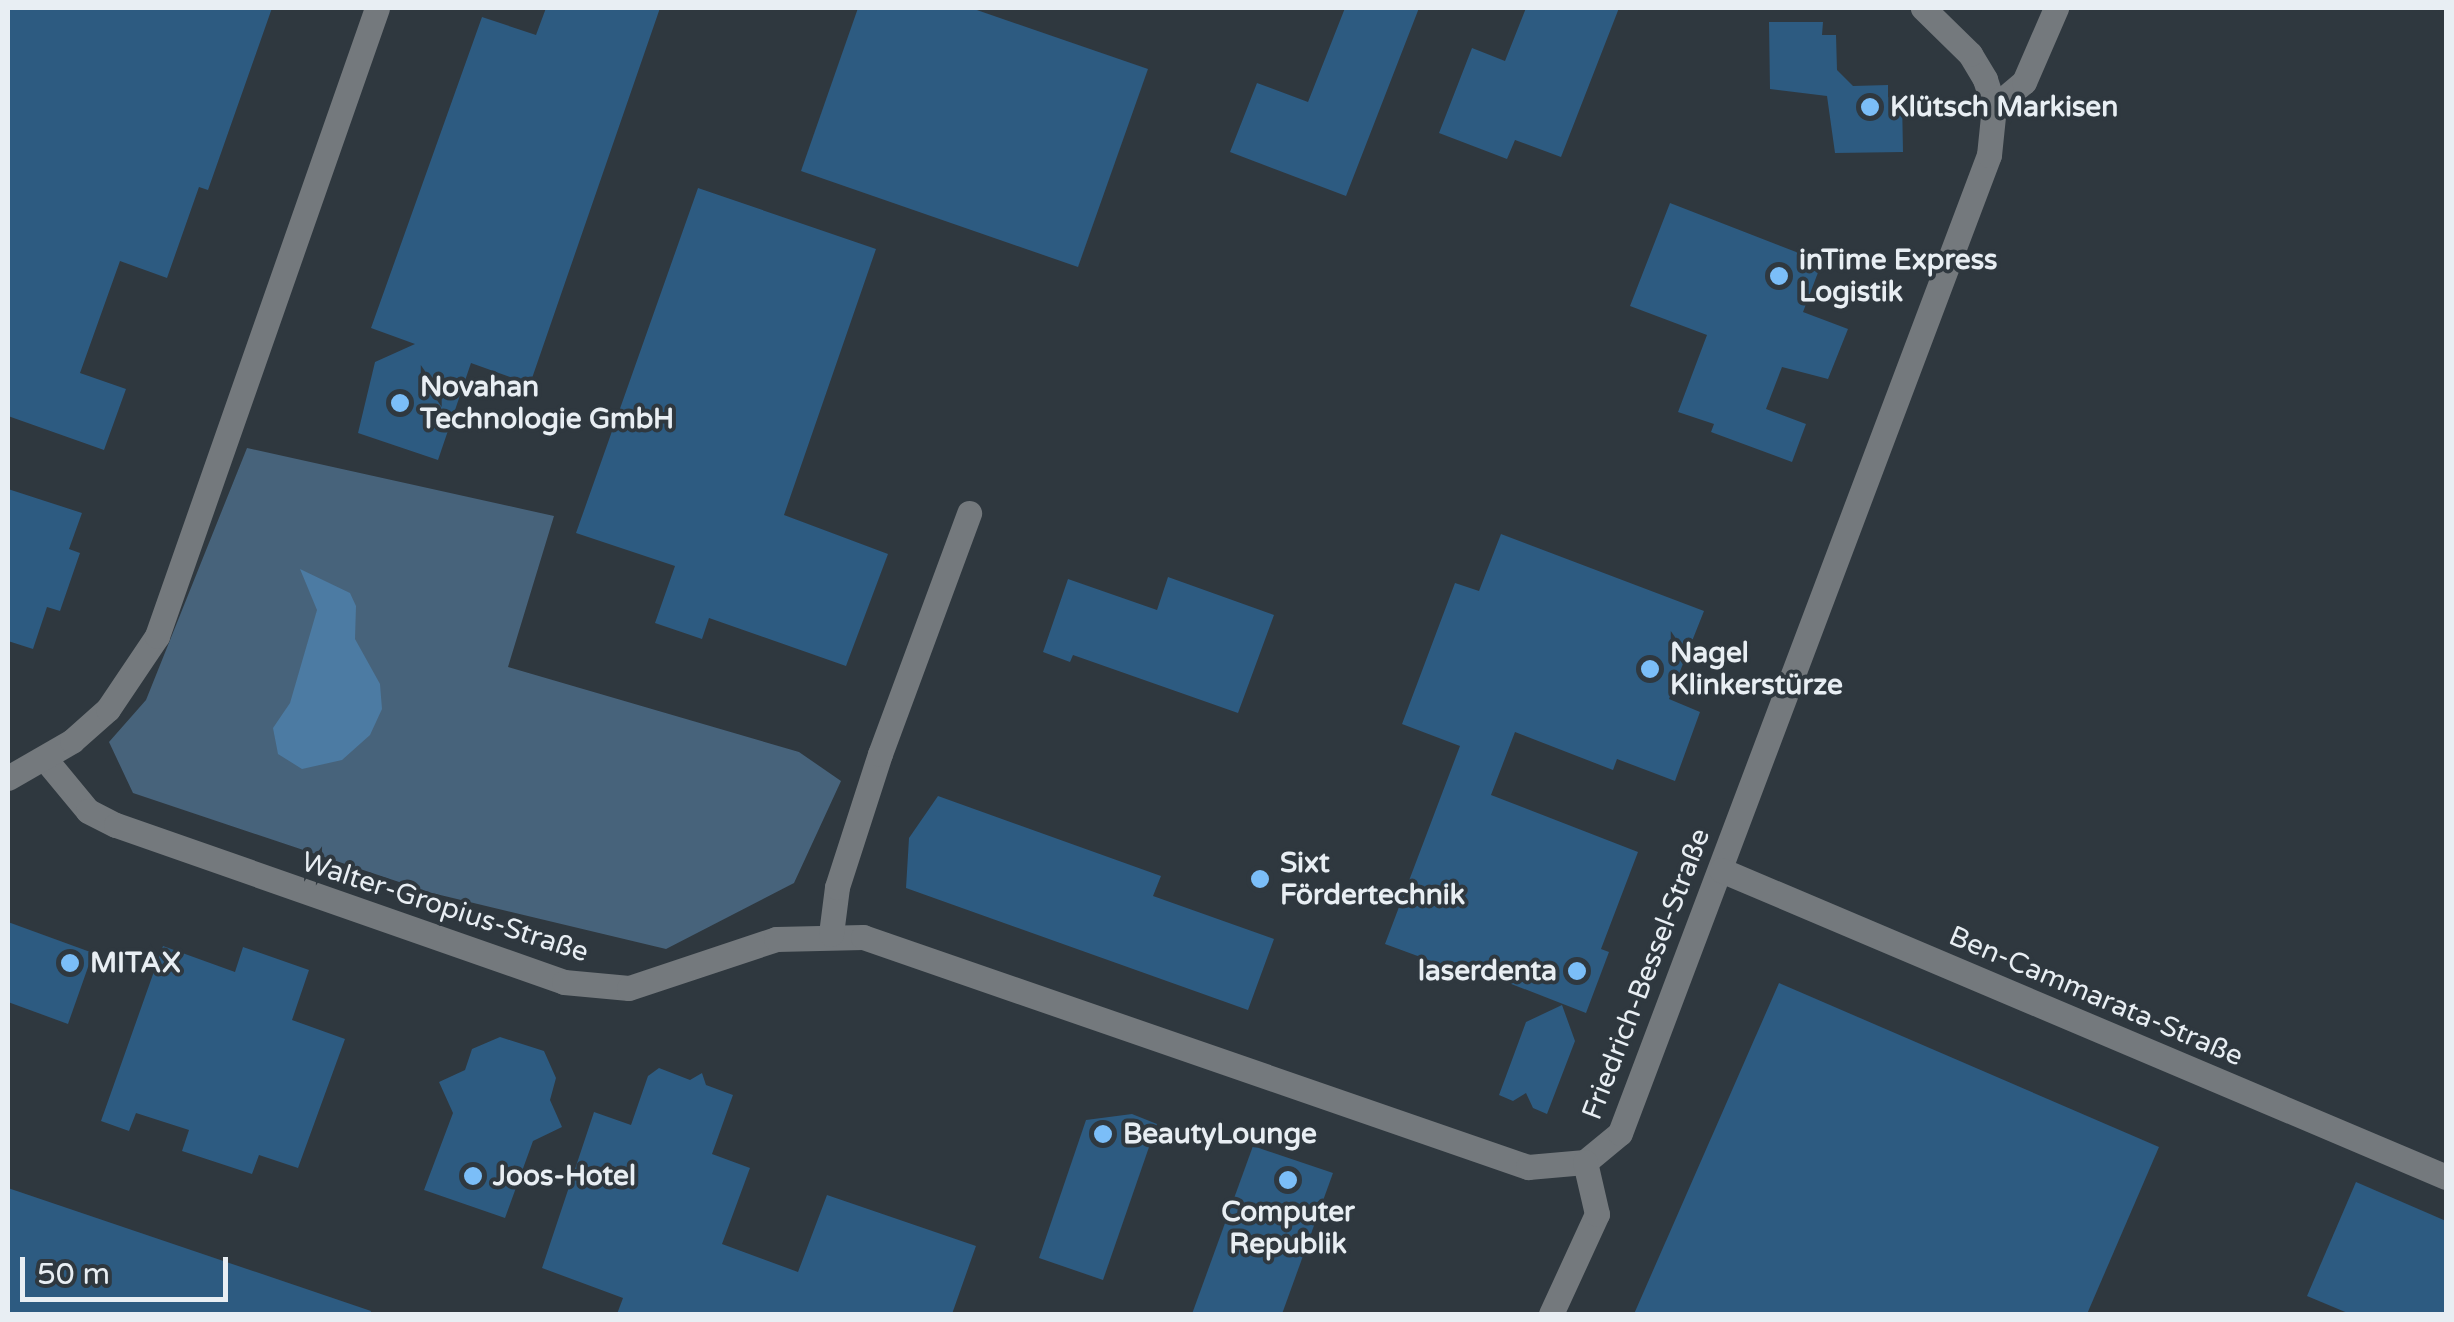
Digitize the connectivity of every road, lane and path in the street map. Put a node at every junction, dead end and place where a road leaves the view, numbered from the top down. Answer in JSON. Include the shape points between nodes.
{"nodes":[{"id":1,"x":377,"y":8,"type":"edge"},
{"id":2,"x":1923,"y":8,"type":"edge"},
{"id":3,"x":2056,"y":8,"type":"edge"},
{"id":4,"x":1994,"y":107,"type":"junction"},
{"id":5,"x":970,"y":513,"type":"dead end"},
{"id":6,"x":45,"y":759,"type":"junction"},
{"id":7,"x":8,"y":778,"type":"edge"},
{"id":8,"x":1721,"y":870,"type":"junction"},
{"id":9,"x":831,"y":934,"type":"junction"},
{"id":10,"x":1584,"y":1162,"type":"junction"},
{"id":11,"x":2446,"y":1177,"type":"edge"},
{"id":12,"x":1552,"y":1314,"type":"edge"}],
"edges":[{"from":1,"to":6,"type":"street","via":[[157,636],[108,710]]},
{"from":2,"to":4,"type":"street","via":[[1970,54]]},
{"from":3,"to":4,"type":"street","via":[[2024,82]]},
{"from":4,"to":8,"type":"street","name":"Friedrich-Bessel-Straße","via":[[1976,194]]},
{"from":5,"to":9,"type":"street","via":[[874,773],[837,887]]},
{"from":6,"to":7,"type":"street"},
{"from":6,"to":9,"type":"street","name":"Walter-Gropius-Straße","via":[[71,795],[116,825],[564,982],[629,988],[776,939]]},
{"from":8,"to":10,"type":"street","name":"Friedrich-Bessel-Straße","via":[[1620,1133]]},
{"from":8,"to":11,"type":"street","name":"Ben-Cammarata-Straße"},
{"from":9,"to":10,"type":"street","via":[[863,936],[917,954],[1528,1167]]},
{"from":10,"to":12,"type":"street","via":[[1596,1214]]}]}
